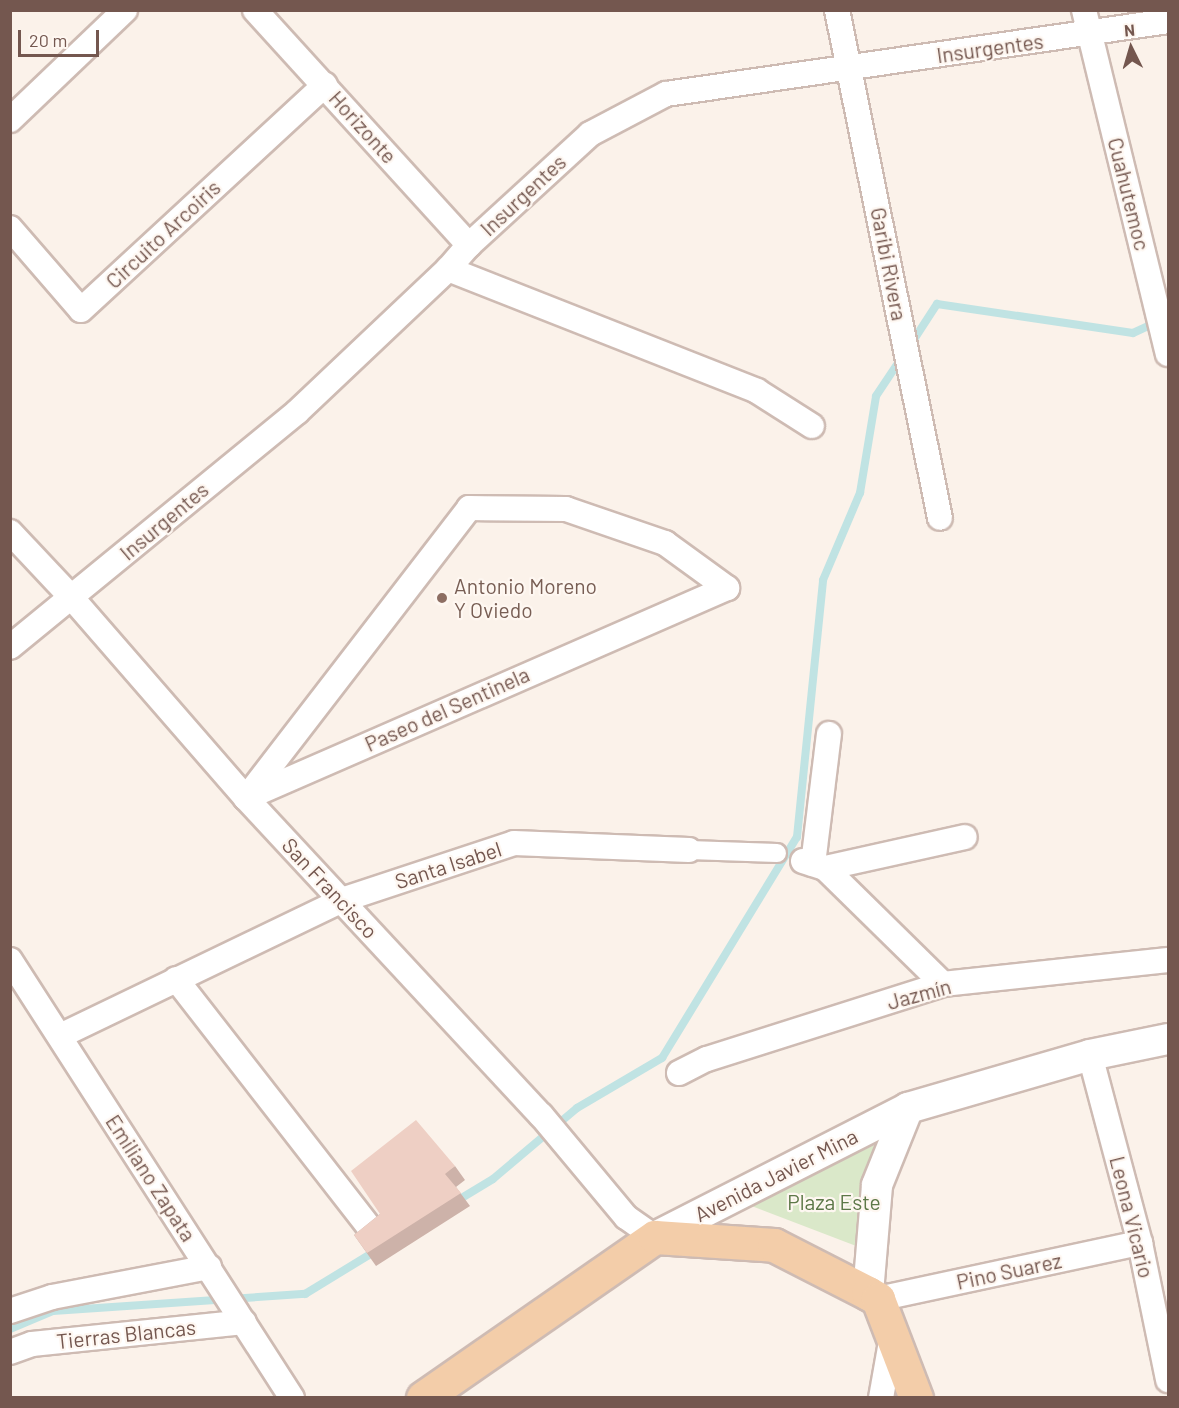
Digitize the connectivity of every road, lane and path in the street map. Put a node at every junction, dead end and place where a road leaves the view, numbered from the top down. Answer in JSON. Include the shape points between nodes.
{"nodes":[{"id":1,"x":125,"y":10,"type":"edge"},
{"id":2,"x":255,"y":10,"type":"edge"},
{"id":3,"x":837,"y":10,"type":"edge"},
{"id":4,"x":1168,"y":21,"type":"edge"},
{"id":5,"x":1087,"y":22,"type":"edge"},
{"id":6,"x":849,"y":68,"type":"junction"},
{"id":7,"x":325,"y":85,"type":"junction"},
{"id":8,"x":10,"y":120,"type":"edge"},
{"id":9,"x":10,"y":228,"type":"edge"},
{"id":10,"x":469,"y":245,"type":"junction"},
{"id":11,"x":448,"y":269,"type":"junction"},
{"id":12,"x":1167,"y":346,"type":"edge"},
{"id":13,"x":812,"y":426,"type":"dead end"},
{"id":14,"x":940,"y":518,"type":"dead end"},
{"id":15,"x":10,"y":532,"type":"edge"},
{"id":16,"x":72,"y":597,"type":"junction"},
{"id":17,"x":10,"y":647,"type":"edge"},
{"id":18,"x":829,"y":734,"type":"dead end"},
{"id":19,"x":246,"y":798,"type":"junction"},
{"id":20,"x":965,"y":837,"type":"dead end"},
{"id":21,"x":689,"y":850,"type":"joint"},
{"id":22,"x":777,"y":853,"type":"dead end"},
{"id":23,"x":814,"y":864,"type":"junction"},
{"id":24,"x":342,"y":900,"type":"junction"},
{"id":25,"x":10,"y":960,"type":"edge"},
{"id":26,"x":1168,"y":960,"type":"edge"},
{"id":27,"x":176,"y":979,"type":"junction"},
{"id":28,"x":944,"y":984,"type":"junction"},
{"id":29,"x":60,"y":1036,"type":"junction"},
{"id":30,"x":1168,"y":1039,"type":"edge"},
{"id":31,"x":1090,"y":1055,"type":"junction"},
{"id":32,"x":679,"y":1073,"type":"dead end"},
{"id":33,"x":908,"y":1108,"type":"junction"},
{"id":34,"x":370,"y":1228,"type":"edge"},
{"id":35,"x":655,"y":1237,"type":"junction"},
{"id":36,"x":1140,"y":1243,"type":"junction"},
{"id":37,"x":213,"y":1275,"type":"junction"},
{"id":38,"x":873,"y":1296,"type":"junction"},
{"id":39,"x":10,"y":1311,"type":"edge"},
{"id":40,"x":241,"y":1319,"type":"junction"},
{"id":41,"x":892,"y":1334,"type":"junction"},
{"id":42,"x":10,"y":1352,"type":"edge"},
{"id":43,"x":1168,"y":1380,"type":"edge"},
{"id":44,"x":292,"y":1398,"type":"edge"},
{"id":45,"x":423,"y":1398,"type":"edge"},
{"id":46,"x":881,"y":1398,"type":"edge"},
{"id":47,"x":916,"y":1398,"type":"edge"}],
"edges":[{"from":1,"to":8,"type":"street"},
{"from":2,"to":7,"type":"street","name":"Horizonte"},
{"from":3,"to":6,"type":"street","name":"Garibi Rivera"},
{"from":4,"to":5,"type":"street","name":"Insurgentes"},
{"from":5,"to":6,"type":"street","name":"Insurgentes"},
{"from":5,"to":12,"type":"street","name":"Cuahutemoc"},
{"from":6,"to":10,"type":"street","name":"Insurgentes","via":[[666,94],[590,134]]},
{"from":6,"to":14,"type":"street","name":"Garibi Rivera"},
{"from":7,"to":9,"type":"street","name":"Circuito Arcoiris","via":[[81,310]]},
{"from":7,"to":10,"type":"street","name":"Horizonte"},
{"from":10,"to":11,"type":"street","name":"Insurgentes"},
{"from":11,"to":13,"type":"street","via":[[757,391]]},
{"from":11,"to":16,"type":"street","name":"Insurgentes","via":[[297,412]]},
{"from":15,"to":16,"type":"street","name":"San Francisco"},
{"from":16,"to":17,"type":"street","name":"Insurgentes"},
{"from":16,"to":19,"type":"street","name":"San Francisco"},
{"from":18,"to":23,"type":"street"},
{"from":19,"to":19,"type":"street","name":"Paseo del Sentinela","via":[[448,707],[727,588],[665,543],[566,509],[469,508]]},
{"from":19,"to":24,"type":"street","name":"San Francisco"},
{"from":20,"to":23,"type":"street"},
{"from":21,"to":22,"type":"street","name":"Santa Isabel"},
{"from":21,"to":24,"type":"street","name":"Santa Isabel","via":[[514,843]]},
{"from":23,"to":28,"type":"street"},
{"from":24,"to":27,"type":"street","name":"Santa Isabel"},
{"from":24,"to":35,"type":"street","name":"San Francisco","via":[[541,1115],[626,1217]]},
{"from":25,"to":29,"type":"street","name":"Emiliano Zapata"},
{"from":26,"to":28,"type":"street","name":"Jazmín"},
{"from":27,"to":29,"type":"street","name":"Santa Isabel"},
{"from":27,"to":34,"type":"street"},
{"from":28,"to":32,"type":"street","name":"Jazmín","via":[[707,1059]]},
{"from":29,"to":37,"type":"street","name":"Emiliano Zapata"},
{"from":30,"to":31,"type":"street","name":"Avenida Javier Mina"},
{"from":31,"to":33,"type":"street","name":"Avenida Javier Mina"},
{"from":31,"to":36,"type":"street","name":"Leona Vicario"},
{"from":33,"to":35,"type":"street","name":"Avenida Javier Mina"},
{"from":33,"to":38,"type":"street","via":[[877,1185]]},
{"from":35,"to":38,"type":"main road","via":[[774,1245]]},
{"from":35,"to":45,"type":"main road","name":"Avenida Javier Mina"},
{"from":36,"to":38,"type":"street","name":"Pino Suarez"},
{"from":36,"to":43,"type":"street","name":"Leona Vicario"},
{"from":37,"to":39,"type":"street","name":"Tierras Blancas","via":[[52,1297]]},
{"from":37,"to":40,"type":"street","name":"Emiliano Zapata"},
{"from":38,"to":41,"type":"main road"},
{"from":40,"to":42,"type":"street","name":"Tierras Blancas","via":[[32,1344]]},
{"from":40,"to":44,"type":"street","name":"Emiliano Zapata"},
{"from":41,"to":46,"type":"street"},
{"from":41,"to":47,"type":"main road"}]}
